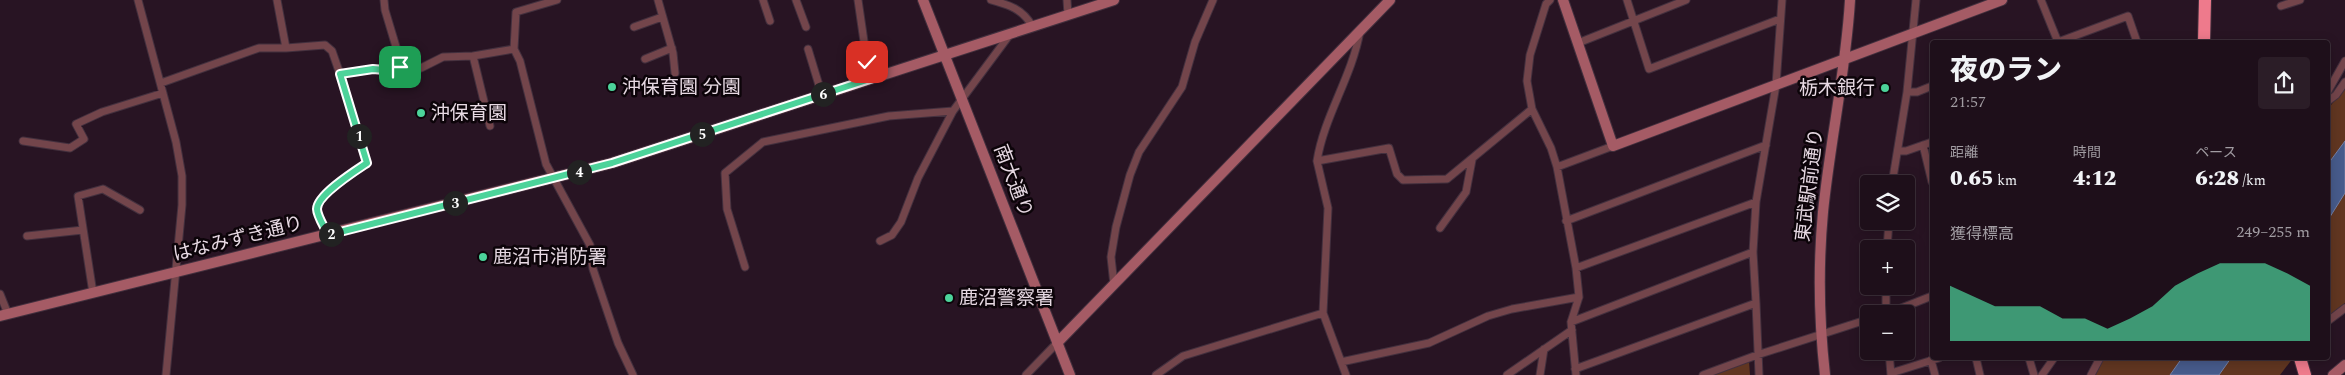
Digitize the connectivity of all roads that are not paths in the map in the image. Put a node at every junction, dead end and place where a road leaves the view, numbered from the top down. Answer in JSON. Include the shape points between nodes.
{"nodes":[{"id":1,"x":138,"y":0,"type":"edge"},
{"id":2,"x":277,"y":0,"type":"edge"},
{"id":3,"x":384,"y":0,"type":"edge"},
{"id":4,"x":558,"y":0,"type":"edge"},
{"id":5,"x":658,"y":0,"type":"edge"},
{"id":6,"x":763,"y":0,"type":"edge"},
{"id":7,"x":796,"y":0,"type":"edge"},
{"id":8,"x":858,"y":0,"type":"edge"},
{"id":9,"x":924,"y":0,"type":"edge"},
{"id":10,"x":991,"y":0,"type":"edge"},
{"id":11,"x":1067,"y":0,"type":"edge"},
{"id":12,"x":1114,"y":0,"type":"edge"},
{"id":13,"x":1213,"y":0,"type":"edge"},
{"id":14,"x":1390,"y":0,"type":"edge"},
{"id":15,"x":1550,"y":0,"type":"edge"},
{"id":16,"x":1563,"y":0,"type":"edge"},
{"id":17,"x":1627,"y":0,"type":"edge"},
{"id":18,"x":1686,"y":0,"type":"edge"},
{"id":19,"x":1782,"y":0,"type":"edge"},
{"id":20,"x":1850,"y":0,"type":"edge"},
{"id":21,"x":1916,"y":0,"type":"edge"},
{"id":22,"x":2002,"y":0,"type":"edge"},
{"id":23,"x":2041,"y":0,"type":"edge"},
{"id":24,"x":2205,"y":0,"type":"edge"},
{"id":25,"x":2300,"y":0,"type":"edge"},
{"id":26,"x":1674,"y":2,"type":"edge"},
{"id":27,"x":2281,"y":6,"type":"dead end"},
{"id":28,"x":1068,"y":15,"type":"junction"},
{"id":29,"x":662,"y":17,"type":"junction"},
{"id":30,"x":1780,"y":19,"type":"junction"},
{"id":31,"x":770,"y":21,"type":"dead end"},
{"id":32,"x":1634,"y":22,"type":"junction"},
{"id":33,"x":1032,"y":26,"type":"junction"},
{"id":34,"x":634,"y":27,"type":"dead end"},
{"id":35,"x":806,"y":27,"type":"dead end"},
{"id":36,"x":1360,"y":31,"type":"junction"},
{"id":37,"x":1914,"y":32,"type":"junction"},
{"id":38,"x":1012,"y":33,"type":"junction"},
{"id":39,"x":2057,"y":40,"type":"edge"},
{"id":40,"x":2063,"y":40,"type":"edge"},
{"id":41,"x":2137,"y":40,"type":"edge"},
{"id":42,"x":2204,"y":40,"type":"edge"},
{"id":43,"x":1578,"y":43,"type":"junction"},
{"id":44,"x":286,"y":48,"type":"junction"},
{"id":45,"x":672,"y":48,"type":"junction"},
{"id":46,"x":514,"y":49,"type":"junction"},
{"id":47,"x":808,"y":49,"type":"dead end"},
{"id":48,"x":944,"y":55,"type":"junction"},
{"id":49,"x":473,"y":56,"type":"junction"},
{"id":50,"x":645,"y":59,"type":"dead end"},
{"id":51,"x":1844,"y":59,"type":"junction"},
{"id":52,"x":2345,"y":62,"type":"edge"},
{"id":53,"x":400,"y":67,"type":"junction"},
{"id":54,"x":675,"y":73,"type":"dead end"},
{"id":55,"x":340,"y":74,"type":"junction"},
{"id":56,"x":873,"y":78,"type":"junction"},
{"id":57,"x":2345,"y":82,"type":"edge"},
{"id":58,"x":161,"y":83,"type":"junction"},
{"id":59,"x":1776,"y":85,"type":"junction"},
{"id":60,"x":1930,"y":87,"type":"edge"},
{"id":61,"x":2330,"y":88,"type":"edge"},
{"id":62,"x":1907,"y":92,"type":"junction"},
{"id":63,"x":163,"y":93,"type":"junction"},
{"id":64,"x":822,"y":95,"type":"junction"},
{"id":65,"x":961,"y":98,"type":"junction"},
{"id":66,"x":2330,"y":100,"type":"edge"},
{"id":67,"x":1532,"y":108,"type":"junction"},
{"id":68,"x":953,"y":111,"type":"junction"},
{"id":69,"x":490,"y":126,"type":"dead end"},
{"id":70,"x":23,"y":141,"type":"dead end"},
{"id":71,"x":1930,"y":143,"type":"edge"},
{"id":72,"x":1766,"y":145,"type":"junction"},
{"id":73,"x":1923,"y":145,"type":"junction"},
{"id":74,"x":1613,"y":146,"type":"junction"},
{"id":75,"x":1898,"y":150,"type":"junction"},
{"id":76,"x":1472,"y":160,"type":"junction"},
{"id":77,"x":1316,"y":161,"type":"junction"},
{"id":78,"x":1557,"y":167,"type":"junction"},
{"id":79,"x":1930,"y":174,"type":"edge"},
{"id":80,"x":1894,"y":175,"type":"edge"},
{"id":81,"x":554,"y":179,"type":"junction"},
{"id":82,"x":1756,"y":202,"type":"junction"},
{"id":83,"x":140,"y":210,"type":"dead end"},
{"id":84,"x":1566,"y":221,"type":"junction"},
{"id":85,"x":1440,"y":228,"type":"dead end"},
{"id":86,"x":83,"y":230,"type":"junction"},
{"id":87,"x":328,"y":235,"type":"junction"},
{"id":88,"x":27,"y":236,"type":"dead end"},
{"id":89,"x":880,"y":242,"type":"dead end"},
{"id":90,"x":1754,"y":252,"type":"junction"},
{"id":91,"x":745,"y":267,"type":"dead end"},
{"id":92,"x":1576,"y":268,"type":"junction"},
{"id":93,"x":176,"y":273,"type":"junction"},
{"id":94,"x":1114,"y":285,"type":"junction"},
{"id":95,"x":93,"y":293,"type":"junction"},
{"id":96,"x":0,"y":294,"type":"edge"},
{"id":97,"x":1886,"y":295,"type":"edge"},
{"id":98,"x":1579,"y":296,"type":"junction"},
{"id":99,"x":1930,"y":297,"type":"edge"},
{"id":100,"x":1756,"y":303,"type":"junction"},
{"id":101,"x":2345,"y":308,"type":"edge"},
{"id":102,"x":1323,"y":313,"type":"junction"},
{"id":103,"x":4,"y":315,"type":"edge"},
{"id":104,"x":2330,"y":319,"type":"edge"},
{"id":105,"x":1860,"y":322,"type":"edge"},
{"id":106,"x":1571,"y":326,"type":"junction"},
{"id":107,"x":1821,"y":335,"type":"junction"},
{"id":108,"x":1057,"y":343,"type":"junction"},
{"id":109,"x":1544,"y":349,"type":"junction"},
{"id":110,"x":1757,"y":355,"type":"junction"},
{"id":111,"x":1890,"y":360,"type":"edge"},
{"id":112,"x":1931,"y":360,"type":"joint"},
{"id":113,"x":1976,"y":360,"type":"edge"},
{"id":114,"x":2030,"y":360,"type":"edge"},
{"id":115,"x":2053,"y":360,"type":"edge"},
{"id":116,"x":2099,"y":360,"type":"edge"},
{"id":117,"x":2301,"y":360,"type":"edge"},
{"id":118,"x":1341,"y":362,"type":"junction"},
{"id":119,"x":2345,"y":366,"type":"edge"},
{"id":120,"x":1575,"y":372,"type":"edge"},
{"id":121,"x":1891,"y":374,"type":"edge"},
{"id":122,"x":166,"y":375,"type":"edge"},
{"id":123,"x":633,"y":375,"type":"edge"},
{"id":124,"x":1026,"y":375,"type":"edge"},
{"id":125,"x":1070,"y":375,"type":"edge"},
{"id":126,"x":1156,"y":375,"type":"edge"},
{"id":127,"x":1346,"y":375,"type":"edge"},
{"id":128,"x":1507,"y":375,"type":"edge"},
{"id":129,"x":1540,"y":375,"type":"edge"},
{"id":130,"x":1705,"y":375,"type":"edge"},
{"id":131,"x":1759,"y":375,"type":"edge"},
{"id":132,"x":1824,"y":375,"type":"edge"},
{"id":133,"x":1935,"y":375,"type":"edge"},
{"id":134,"x":1980,"y":375,"type":"edge"},
{"id":135,"x":2034,"y":375,"type":"edge"},
{"id":136,"x":2042,"y":375,"type":"edge"},
{"id":137,"x":2091,"y":375,"type":"edge"},
{"id":138,"x":2305,"y":375,"type":"edge"},
{"id":139,"x":2333,"y":375,"type":"edge"}],
"edges":[{"from":1,"to":58,"type":"street"},
{"from":2,"to":44,"type":"street"},
{"from":3,"to":53,"type":"street"},
{"from":4,"to":46,"type":"street","via":[[516,12]]},
{"from":5,"to":29,"type":"street"},
{"from":6,"to":31,"type":"street"},
{"from":7,"to":35,"type":"street"},
{"from":8,"to":56,"type":"street","via":[[867,62]]},
{"from":9,"to":48,"type":"street","name":"南大通り"},
{"from":10,"to":33,"type":"street","via":[[1007,4],[1026,15]]},
{"from":11,"to":28,"type":"street"},
{"from":12,"to":28,"type":"street","name":"はなみずき通り"},
{"from":13,"to":94,"type":"street","via":[[1195,42],[1182,87],[1139,152],[1130,175],[1111,257]]},
{"from":14,"to":36,"type":"street"},
{"from":15,"to":67,"type":"street","via":[[1546,4],[1527,69]]},
{"from":16,"to":43,"type":"street"},
{"from":17,"to":32,"type":"street"},
{"from":18,"to":26,"type":"street"},
{"from":19,"to":30,"type":"street"},
{"from":20,"to":51,"type":"street","name":"東武駅前通り"},
{"from":21,"to":37,"type":"street"},
{"from":22,"to":37,"type":"street"},
{"from":23,"to":39,"type":"street"},
{"from":24,"to":42,"type":"highway"},
{"from":25,"to":27,"type":"street"},
{"from":26,"to":32,"type":"street"},
{"from":28,"to":33,"type":"street","name":"はなみずき通り"},
{"from":29,"to":34,"type":"street"},
{"from":29,"to":45,"type":"street"},
{"from":30,"to":32,"type":"street","via":[[1649,69]]},
{"from":30,"to":59,"type":"street"},
{"from":32,"to":43,"type":"street"},
{"from":33,"to":38,"type":"street","name":"はなみずき通り"},
{"from":36,"to":77,"type":"street","via":[[1356,51],[1321,137]]},
{"from":36,"to":94,"type":"street"},
{"from":37,"to":51,"type":"street"},
{"from":37,"to":62,"type":"street"},
{"from":38,"to":48,"type":"street","name":"はなみずき通り"},
{"from":38,"to":65,"type":"street"},
{"from":40,"to":41,"type":"street","via":[[2128,16]]},
{"from":43,"to":74,"type":"street"},
{"from":44,"to":55,"type":"street","via":[[325,45],[332,51]]},
{"from":44,"to":58,"type":"street","via":[[259,48]]},
{"from":45,"to":50,"type":"street"},
{"from":45,"to":54,"type":"street"},
{"from":46,"to":49,"type":"street"},
{"from":46,"to":81,"type":"street","via":[[520,61],[546,164]]},
{"from":47,"to":64,"type":"street"},
{"from":48,"to":56,"type":"street","name":"はなみずき通り"},
{"from":48,"to":65,"type":"street","name":"南大通り"},
{"from":49,"to":53,"type":"street","via":[[443,57],[411,70]]},
{"from":49,"to":69,"type":"street"},
{"from":51,"to":59,"type":"street"},
{"from":51,"to":107,"type":"street","name":"東武駅前通り","via":[[1823,218],[1819,287]]},
{"from":52,"to":61,"type":"street"},
{"from":53,"to":55,"type":"street","via":[[396,71],[373,69]]},
{"from":55,"to":87,"type":"street","via":[[367,163],[337,184],[319,202],[317,210]]},
{"from":56,"to":64,"type":"street","name":"はなみずき通り"},
{"from":57,"to":66,"type":"street"},
{"from":58,"to":63,"type":"street"},
{"from":59,"to":72,"type":"street"},
{"from":59,"to":74,"type":"street"},
{"from":60,"to":62,"type":"street"},
{"from":62,"to":75,"type":"street"},
{"from":63,"to":70,"type":"street","via":[[102,112],[76,124],[84,140],[70,148]]},
{"from":63,"to":93,"type":"street","via":[[182,176]]},
{"from":64,"to":81,"type":"street","name":"はなみずき通り"},
{"from":65,"to":68,"type":"street"},
{"from":65,"to":108,"type":"street","name":"南大通り"},
{"from":67,"to":76,"type":"street"},
{"from":67,"to":78,"type":"street"},
{"from":68,"to":89,"type":"street","via":[[918,178],[901,222],[892,235]]},
{"from":68,"to":91,"type":"street","via":[[889,116],[763,142],[725,173],[727,209]]},
{"from":71,"to":73,"type":"street"},
{"from":72,"to":82,"type":"street"},
{"from":72,"to":84,"type":"street"},
{"from":73,"to":75,"type":"street","via":[[1906,151]]},
{"from":73,"to":79,"type":"street"},
{"from":74,"to":78,"type":"street"},
{"from":75,"to":80,"type":"street"},
{"from":76,"to":77,"type":"street","via":[[1447,179],[1403,180],[1397,174],[1389,148]]},
{"from":76,"to":85,"type":"street","via":[[1466,192]]},
{"from":77,"to":102,"type":"street","via":[[1328,208]]},
{"from":78,"to":84,"type":"street"},
{"from":81,"to":87,"type":"street","name":"はなみずき通り"},
{"from":81,"to":123,"type":"street","via":[[590,245],[593,269],[618,343]]},
{"from":82,"to":90,"type":"street"},
{"from":82,"to":92,"type":"street"},
{"from":83,"to":86,"type":"street","via":[[103,189],[78,196]]},
{"from":84,"to":92,"type":"street"},
{"from":86,"to":88,"type":"street"},
{"from":86,"to":95,"type":"street"},
{"from":87,"to":93,"type":"street","name":"はなみずき通り"},
{"from":90,"to":100,"type":"street"},
{"from":90,"to":106,"type":"street"},
{"from":92,"to":98,"type":"street"},
{"from":93,"to":95,"type":"street","name":"はなみずき通り"},
{"from":93,"to":122,"type":"street"},
{"from":94,"to":108,"type":"street"},
{"from":95,"to":103,"type":"street","name":"はなみずき通り"},
{"from":96,"to":103,"type":"street"},
{"from":97,"to":99,"type":"street","via":[[1886,314]]},
{"from":98,"to":106,"type":"street"},
{"from":98,"to":118,"type":"street","via":[[1512,309],[1488,316],[1429,343]]},
{"from":100,"to":110,"type":"street"},
{"from":100,"to":120,"type":"street"},
{"from":101,"to":104,"type":"street"},
{"from":102,"to":118,"type":"street"},
{"from":102,"to":126,"type":"street","via":[[1184,356]]},
{"from":105,"to":107,"type":"street"},
{"from":106,"to":109,"type":"street"},
{"from":106,"to":120,"type":"street"},
{"from":107,"to":110,"type":"street"},
{"from":107,"to":132,"type":"street","name":"東武駅前通り"},
{"from":108,"to":124,"type":"street"},
{"from":108,"to":125,"type":"street","name":"南大通り"},
{"from":109,"to":128,"type":"street"},
{"from":109,"to":129,"type":"street"},
{"from":110,"to":130,"type":"street"},
{"from":110,"to":131,"type":"street"},
{"from":111,"to":121,"type":"street"},
{"from":112,"to":121,"type":"street"},
{"from":112,"to":133,"type":"street"},
{"from":113,"to":134,"type":"street"},
{"from":114,"to":135,"type":"street"},
{"from":115,"to":136,"type":"street"},
{"from":116,"to":137,"type":"street"},
{"from":117,"to":138,"type":"highway"},
{"from":118,"to":127,"type":"street"},
{"from":119,"to":139,"type":"street"}]}
